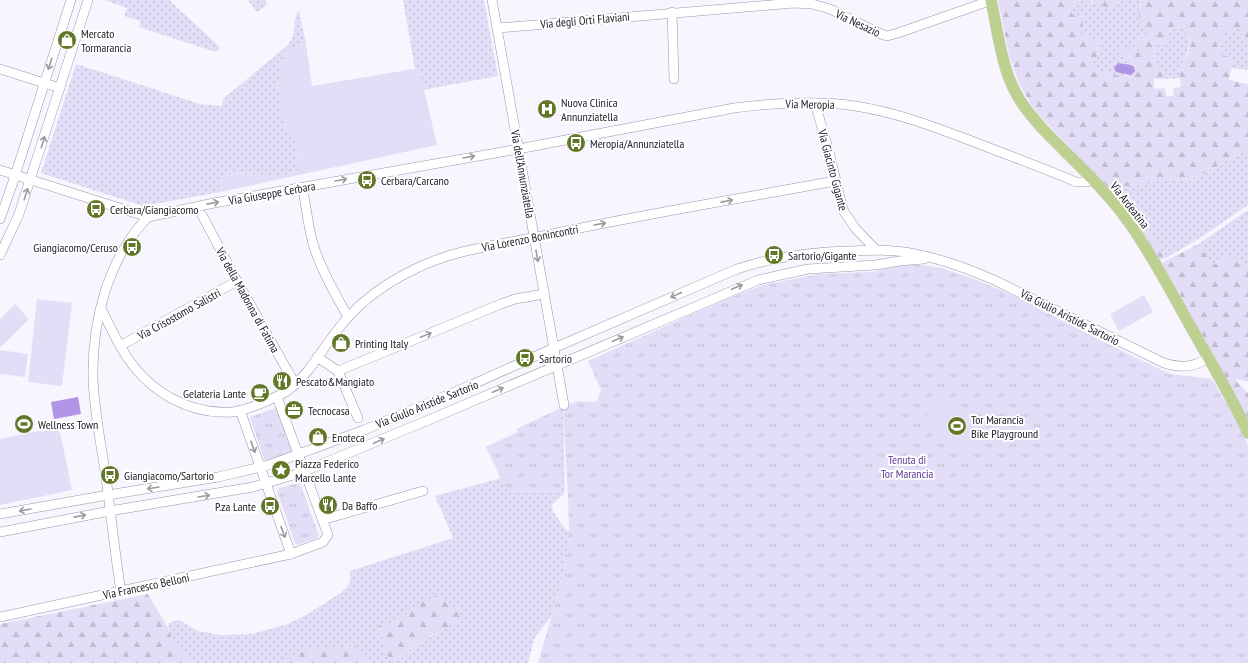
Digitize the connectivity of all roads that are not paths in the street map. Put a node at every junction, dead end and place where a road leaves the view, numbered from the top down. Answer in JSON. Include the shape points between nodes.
{"nodes":[{"id":1,"x":71,"y":0,"type":"edge"},
{"id":2,"x":88,"y":0,"type":"edge"},
{"id":3,"x":492,"y":0,"type":"edge"},
{"id":4,"x":992,"y":0,"type":"edge"},
{"id":5,"x":672,"y":12,"type":"junction"},
{"id":6,"x":498,"y":28,"type":"junction"},
{"id":7,"x":0,"y":69,"type":"edge"},
{"id":8,"x":674,"y":79,"type":"dead end"},
{"id":9,"x":44,"y":83,"type":"junction"},
{"id":10,"x":60,"y":88,"type":"junction"},
{"id":11,"x":815,"y":103,"type":"junction"},
{"id":12,"x":518,"y":149,"type":"junction"},
{"id":13,"x":0,"y":170,"type":"edge"},
{"id":14,"x":15,"y":175,"type":"junction"},
{"id":15,"x":31,"y":179,"type":"junction"},
{"id":16,"x":1093,"y":179,"type":"junction"},
{"id":17,"x":835,"y":181,"type":"junction"},
{"id":18,"x":304,"y":196,"type":"dead end"},
{"id":19,"x":202,"y":215,"type":"dead end"},
{"id":20,"x":1,"y":216,"type":"edge"},
{"id":21,"x":148,"y":217,"type":"junction"},
{"id":22,"x":17,"y":220,"type":"junction"},
{"id":23,"x":534,"y":237,"type":"junction"},
{"id":24,"x":876,"y":250,"type":"junction"},
{"id":25,"x":0,"y":255,"type":"edge"},
{"id":26,"x":931,"y":258,"type":"junction"},
{"id":27,"x":876,"y":266,"type":"junction"},
{"id":28,"x":237,"y":282,"type":"junction"},
{"id":29,"x":700,"y":284,"type":"junction"},
{"id":30,"x":544,"y":294,"type":"junction"},
{"id":31,"x":707,"y":300,"type":"junction"},
{"id":32,"x":101,"y":308,"type":"junction"},
{"id":33,"x":348,"y":317,"type":"junction"},
{"id":34,"x":120,"y":346,"type":"junction"},
{"id":35,"x":554,"y":348,"type":"junction"},
{"id":36,"x":316,"y":358,"type":"junction"},
{"id":37,"x":1208,"y":358,"type":"junction"},
{"id":38,"x":556,"y":366,"type":"junction"},
{"id":39,"x":338,"y":371,"type":"junction"},
{"id":40,"x":295,"y":384,"type":"junction"},
{"id":41,"x":277,"y":397,"type":"junction"},
{"id":42,"x":564,"y":405,"type":"dead end"},
{"id":43,"x":240,"y":410,"type":"junction"},
{"id":44,"x":358,"y":418,"type":"dead end"},
{"id":45,"x":1248,"y":433,"type":"edge"},
{"id":46,"x":298,"y":455,"type":"junction"},
{"id":47,"x":260,"y":468,"type":"junction"},
{"id":48,"x":304,"y":472,"type":"junction"},
{"id":49,"x":266,"y":484,"type":"junction"},
{"id":50,"x":423,"y":491,"type":"dead end"},
{"id":51,"x":108,"y":495,"type":"junction"},
{"id":52,"x":110,"y":511,"type":"junction"},
{"id":53,"x":0,"y":514,"type":"edge"},
{"id":54,"x":322,"y":520,"type":"junction"},
{"id":55,"x":0,"y":532,"type":"edge"},
{"id":56,"x":291,"y":554,"type":"junction"},
{"id":57,"x":121,"y":592,"type":"junction"},
{"id":58,"x":0,"y":617,"type":"edge"}],
"edges":[{"from":1,"to":9,"type":"street","one_way":true},
{"from":2,"to":10,"type":"street"},
{"from":3,"to":6,"type":"street","name":"Via dell'Annunziatella"},
{"from":4,"to":5,"type":"street","name":"Via Nesazio","via":[[887,36],[830,9],[812,4]]},
{"from":4,"to":16,"type":"main road","name":"Via Ardeatina","via":[[1004,60],[1015,93],[1046,132]]},
{"from":5,"to":6,"type":"street","name":"Via degli Orti Flaviani"},
{"from":5,"to":8,"type":"street"},
{"from":6,"to":12,"type":"street","name":"Via dell'Annunziatella"},
{"from":7,"to":9,"type":"street"},
{"from":9,"to":10,"type":"street"},
{"from":9,"to":14,"type":"street"},
{"from":15,"to":10,"type":"street","one_way":true},
{"from":11,"to":12,"type":"street","name":"Via Meropia","via":[[781,103],[734,108]]},
{"from":11,"to":16,"type":"street","name":"Via Meropia","via":[[857,106],[898,115],[1076,182]]},
{"from":11,"to":17,"type":"street","name":"Via Giacinto Gigante"},
{"from":21,"to":12,"type":"street","name":"Via Giuseppe Cerbara","one_way":true},
{"from":12,"to":23,"type":"street","name":"Via dell'Annunziatella"},
{"from":13,"to":14,"type":"street","name":"Via Giuseppe Cerbara"},
{"from":14,"to":15,"type":"street","name":"Via Giuseppe Cerbara"},
{"from":14,"to":20,"type":"street"},
{"from":15,"to":21,"type":"street","name":"Via Giuseppe Cerbara"},
{"from":22,"to":15,"type":"street","one_way":true},
{"from":16,"to":37,"type":"main road","name":"Via Ardeatina","via":[[1138,236]]},
{"from":23,"to":17,"type":"street","name":"Via Lorenzo Bonincontri","one_way":true},
{"from":17,"to":24,"type":"street","name":"Via Giacinto Gigante","via":[[846,216]]},
{"from":18,"to":33,"type":"street","via":[[317,255]]},
{"from":19,"to":28,"type":"street","name":"Via della Madonna di Fatima"},
{"from":20,"to":22,"type":"street"},
{"from":21,"to":32,"type":"street","via":[[120,254]]},
{"from":22,"to":25,"type":"street"},
{"from":23,"to":30,"type":"street","name":"Via dell'Annunziatella","one_way":true},
{"from":23,"to":33,"type":"street","name":"Via Lorenzo Bonincontri","via":[[433,260],[386,285]]},
{"from":24,"to":26,"type":"street","name":"Via Giulio Aristide Sartorio","via":[[904,252]]},
{"from":24,"to":27,"type":"street"},
{"from":24,"to":29,"type":"street","name":"Via Giulio Aristide Sartorio","via":[[820,252],[783,257],[737,269]]},
{"from":26,"to":27,"type":"street","name":"Via Giulio Aristide Sartorio"},
{"from":26,"to":37,"type":"street","name":"Via Giulio Aristide Sartorio","via":[[994,280],[1164,364],[1190,365]]},
{"from":31,"to":27,"type":"street","name":"Via Giulio Aristide Sartorio","one_way":true,"via":[[752,282],[784,273]]},
{"from":28,"to":34,"type":"street","name":"Via Crisostomo Salistri"},
{"from":28,"to":40,"type":"street","name":"Via della Madonna di Fatima"},
{"from":29,"to":31,"type":"street"},
{"from":29,"to":35,"type":"street","name":"Via Giulio Aristide Sartorio","one_way":true},
{"from":30,"to":35,"type":"street","name":"Via dell'Annunziatella"},
{"from":39,"to":30,"type":"street","one_way":true,"via":[[501,304]]},
{"from":38,"to":31,"type":"street","name":"Via Giulio Aristide Sartorio","one_way":true},
{"from":32,"to":34,"type":"street"},
{"from":32,"to":51,"type":"street","via":[[94,345],[93,378]]},
{"from":33,"to":36,"type":"street","name":"Via Lorenzo Bonincontri"},
{"from":34,"to":43,"type":"street","via":[[142,376],[172,399],[202,409],[225,412]]},
{"from":35,"to":38,"type":"street"},
{"from":35,"to":46,"type":"street","name":"Via Giulio Aristide Sartorio","via":[[470,386]]},
{"from":36,"to":39,"type":"street"},
{"from":36,"to":40,"type":"street","name":"Via Lorenzo Bonincontri"},
{"from":37,"to":45,"type":"main road","name":"Via Ardeatina"},
{"from":38,"to":42,"type":"street"},
{"from":48,"to":38,"type":"street","name":"Via Giulio Aristide Sartorio","one_way":true},
{"from":39,"to":44,"type":"street"},
{"from":40,"to":41,"type":"street","name":"Via Lorenzo Bonincontri"},
{"from":41,"to":43,"type":"street"},
{"from":41,"to":46,"type":"street"},
{"from":43,"to":47,"type":"street","one_way":true},
{"from":46,"to":47,"type":"street"},
{"from":46,"to":48,"type":"street"},
{"from":47,"to":49,"type":"street"},
{"from":47,"to":51,"type":"street","one_way":true},
{"from":48,"to":49,"type":"street"},
{"from":48,"to":54,"type":"street"},
{"from":52,"to":49,"type":"street","one_way":true},
{"from":49,"to":56,"type":"street","one_way":true},
{"from":50,"to":54,"type":"street"},
{"from":51,"to":52,"type":"street"},
{"from":51,"to":53,"type":"street","one_way":true},
{"from":55,"to":52,"type":"street","one_way":true},
{"from":52,"to":57,"type":"street"},
{"from":54,"to":56,"type":"street","via":[[328,535],[326,539]]},
{"from":56,"to":57,"type":"street","name":"Via Francesco Belloni"},
{"from":57,"to":58,"type":"street","name":"Via Francesco Belloni"}]}
